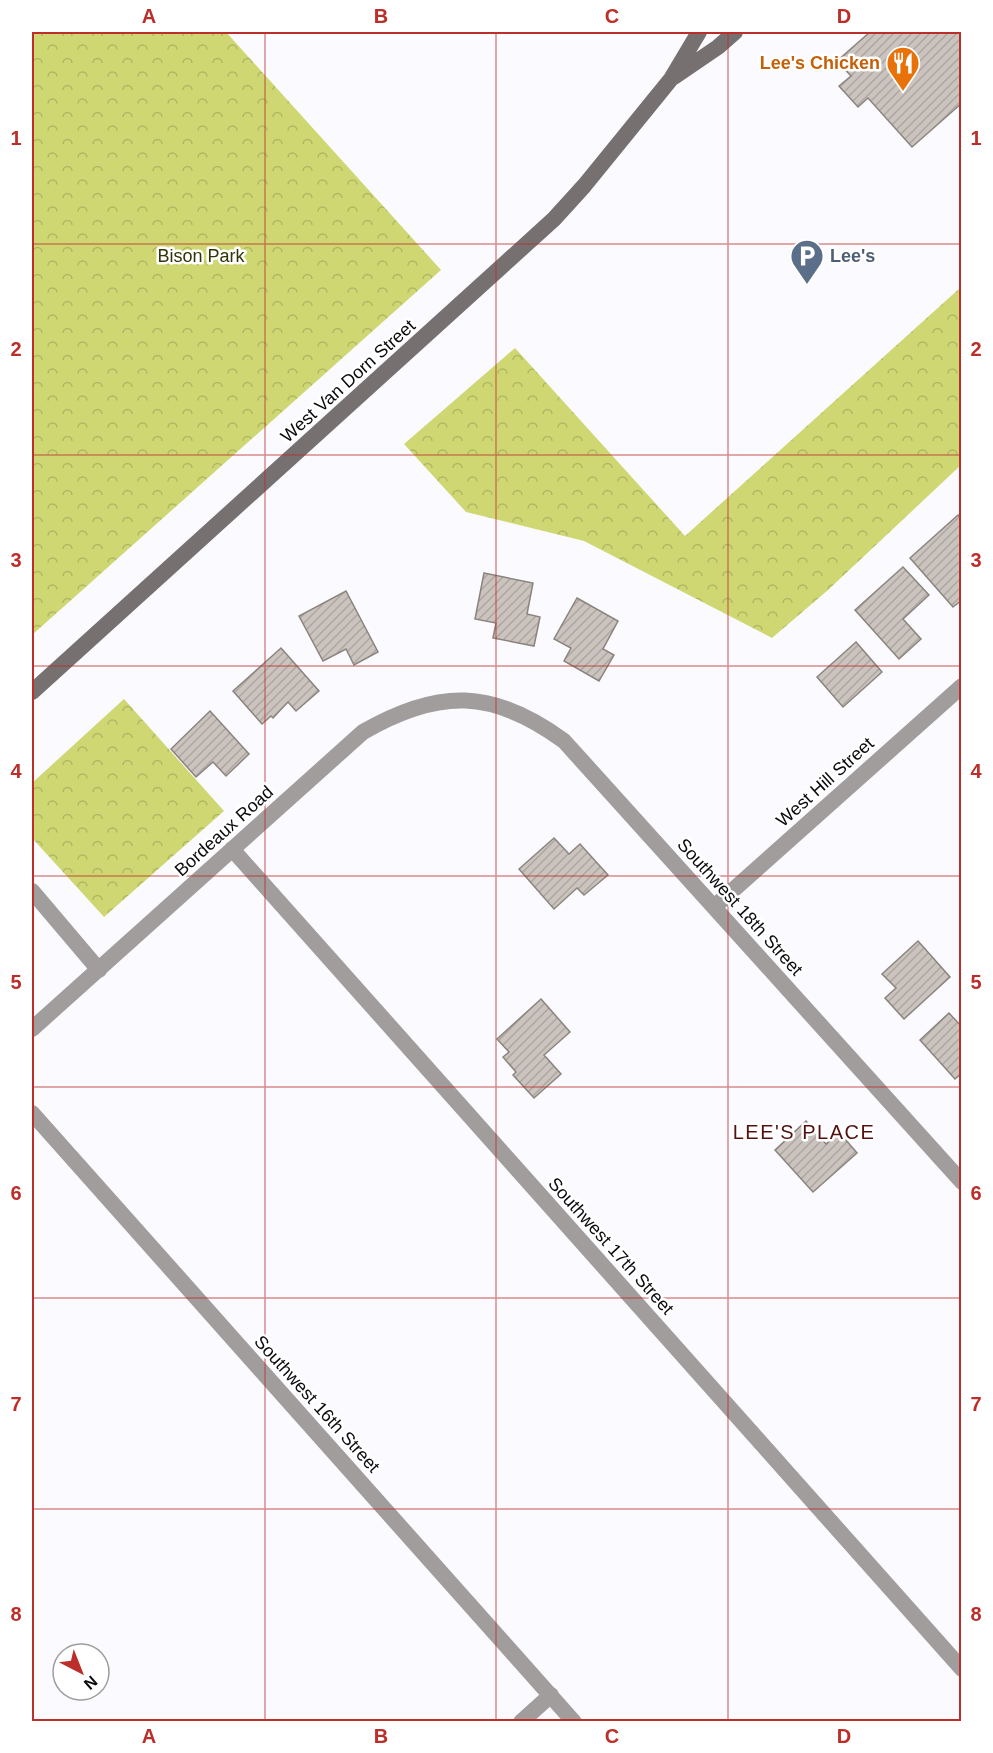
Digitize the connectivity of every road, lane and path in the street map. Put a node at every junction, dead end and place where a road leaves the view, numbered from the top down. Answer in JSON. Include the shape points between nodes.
{"nodes":[{"id":1,"x":699,"y":32,"type":"edge"},
{"id":2,"x":735,"y":32,"type":"edge"},
{"id":3,"x":671,"y":80,"type":"junction"},
{"id":4,"x":961,"y":688,"type":"edge"},
{"id":5,"x":32,"y":692,"type":"edge"},
{"id":6,"x":462,"y":700,"type":"joint"},
{"id":7,"x":232,"y":849,"type":"junction"},
{"id":8,"x":32,"y":891,"type":"edge"},
{"id":9,"x":714,"y":907,"type":"junction"},
{"id":10,"x":99,"y":970,"type":"junction"},
{"id":11,"x":32,"y":1029,"type":"edge"},
{"id":12,"x":32,"y":1113,"type":"edge"},
{"id":13,"x":962,"y":1182,"type":"edge"},
{"id":14,"x":962,"y":1669,"type":"edge"},
{"id":15,"x":551,"y":1695,"type":"junction"},
{"id":16,"x":521,"y":1722,"type":"edge"},
{"id":17,"x":574,"y":1722,"type":"edge"}],
"edges":[{"from":1,"to":3,"type":"main road","name":"West Van Dorn Street"},
{"from":2,"to":3,"type":"main road","name":"West Van Dorn Street"},
{"from":3,"to":5,"type":"main road","name":"West Van Dorn Street","via":[[584,186],[506,265]]},
{"from":4,"to":9,"type":"street","name":"West Hill Street"},
{"from":6,"to":7,"type":"street","name":"Bordeaux Road","via":[[430,703],[395,714],[363,732]]},
{"from":6,"to":9,"type":"street","name":"Southwest 18th Street","via":[[504,707],[535,720],[564,741]]},
{"from":7,"to":10,"type":"street","name":"Bordeaux Road"},
{"from":7,"to":14,"type":"street","name":"Southwest 17th Street"},
{"from":8,"to":10,"type":"street"},
{"from":9,"to":13,"type":"street","name":"Southwest 18th Street"},
{"from":10,"to":11,"type":"street","name":"Bordeaux Road"},
{"from":12,"to":15,"type":"street","name":"Southwest 16th Street"},
{"from":15,"to":16,"type":"street"},
{"from":15,"to":17,"type":"street","name":"Southwest 16th Street"}]}
